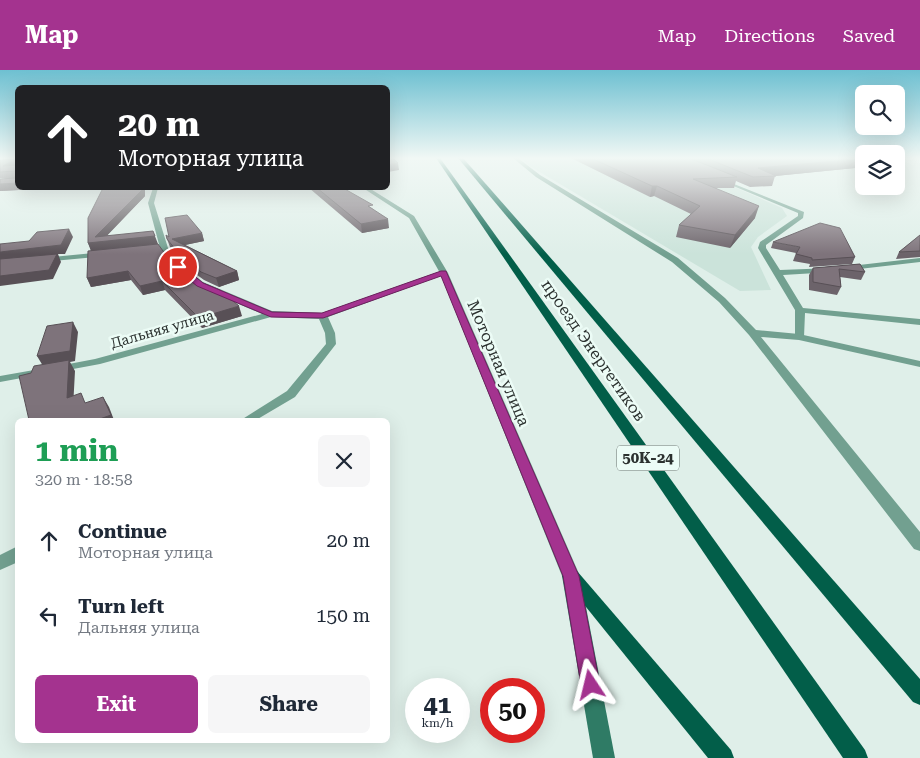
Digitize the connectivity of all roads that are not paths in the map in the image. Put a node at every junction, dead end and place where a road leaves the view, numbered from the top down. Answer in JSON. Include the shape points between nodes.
{"nodes":[{"id":1,"x":154,"y":190,"type":"edge"},
{"id":2,"x":369,"y":190,"type":"edge"},
{"id":3,"x":460,"y":190,"type":"edge"},
{"id":4,"x":488,"y":190,"type":"edge"},
{"id":5,"x":561,"y":190,"type":"edge"},
{"id":6,"x":747,"y":190,"type":"edge"},
{"id":7,"x":164,"y":248,"type":"junction"},
{"id":8,"x":155,"y":249,"type":"edge"},
{"id":9,"x":116,"y":253,"type":"edge"},
{"id":10,"x":920,"y":260,"type":"edge"},
{"id":11,"x":31,"y":261,"type":"edge"},
{"id":12,"x":444,"y":273,"type":"junction"},
{"id":13,"x":776,"y":273,"type":"junction"},
{"id":14,"x":800,"y":310,"type":"junction"},
{"id":15,"x":271,"y":314,"type":"junction"},
{"id":16,"x":323,"y":316,"type":"junction"},
{"id":17,"x":920,"y":322,"type":"edge"},
{"id":18,"x":753,"y":334,"type":"junction"},
{"id":19,"x":799,"y":337,"type":"junction"},
{"id":20,"x":920,"y":364,"type":"edge"},
{"id":21,"x":0,"y":380,"type":"edge"},
{"id":22,"x":250,"y":418,"type":"edge"},
{"id":23,"x":920,"y":544,"type":"edge"},
{"id":24,"x":15,"y":555,"type":"edge"},
{"id":25,"x":0,"y":563,"type":"edge"},
{"id":26,"x":571,"y":576,"type":"junction"},
{"id":27,"x":920,"y":695,"type":"edge"},
{"id":28,"x":604,"y":758,"type":"edge"},
{"id":29,"x":723,"y":758,"type":"edge"},
{"id":30,"x":857,"y":758,"type":"edge"}],
"edges":[{"from":1,"to":7,"type":"street","via":[[151,202]]},
{"from":2,"to":12,"type":"street","name":"Моторная улица","via":[[412,217]]},
{"from":3,"to":30,"type":"main road","name":"проезд Энергетиков","number":"50К-24"},
{"from":4,"to":27,"type":"main road","name":"проезд Энергетиков","number":"50К-24"},
{"from":5,"to":18,"type":"street","via":[[675,260],[722,300]]},
{"from":6,"to":13,"type":"street","via":[[801,212],[801,217],[763,244],[762,248]]},
{"from":7,"to":8,"type":"street"},
{"from":7,"to":15,"type":"street","via":[[178,267],[200,284]]},
{"from":9,"to":11,"type":"street"},
{"from":10,"to":13,"type":"street"},
{"from":12,"to":16,"type":"street","name":"Дальняя улица"},
{"from":12,"to":26,"type":"street","name":"Моторная улица"},
{"from":13,"to":14,"type":"street"},
{"from":14,"to":17,"type":"street"},
{"from":14,"to":19,"type":"street"},
{"from":15,"to":16,"type":"street","name":"Дальняя улица"},
{"from":15,"to":21,"type":"street","name":"Дальняя улица","via":[[96,362]]},
{"from":16,"to":22,"type":"street","via":[[331,344],[291,394]]},
{"from":18,"to":19,"type":"street"},
{"from":18,"to":23,"type":"street"},
{"from":19,"to":20,"type":"street"},
{"from":24,"to":25,"type":"street"},
{"from":26,"to":28,"type":"main road"},
{"from":26,"to":29,"type":"main road"}]}
